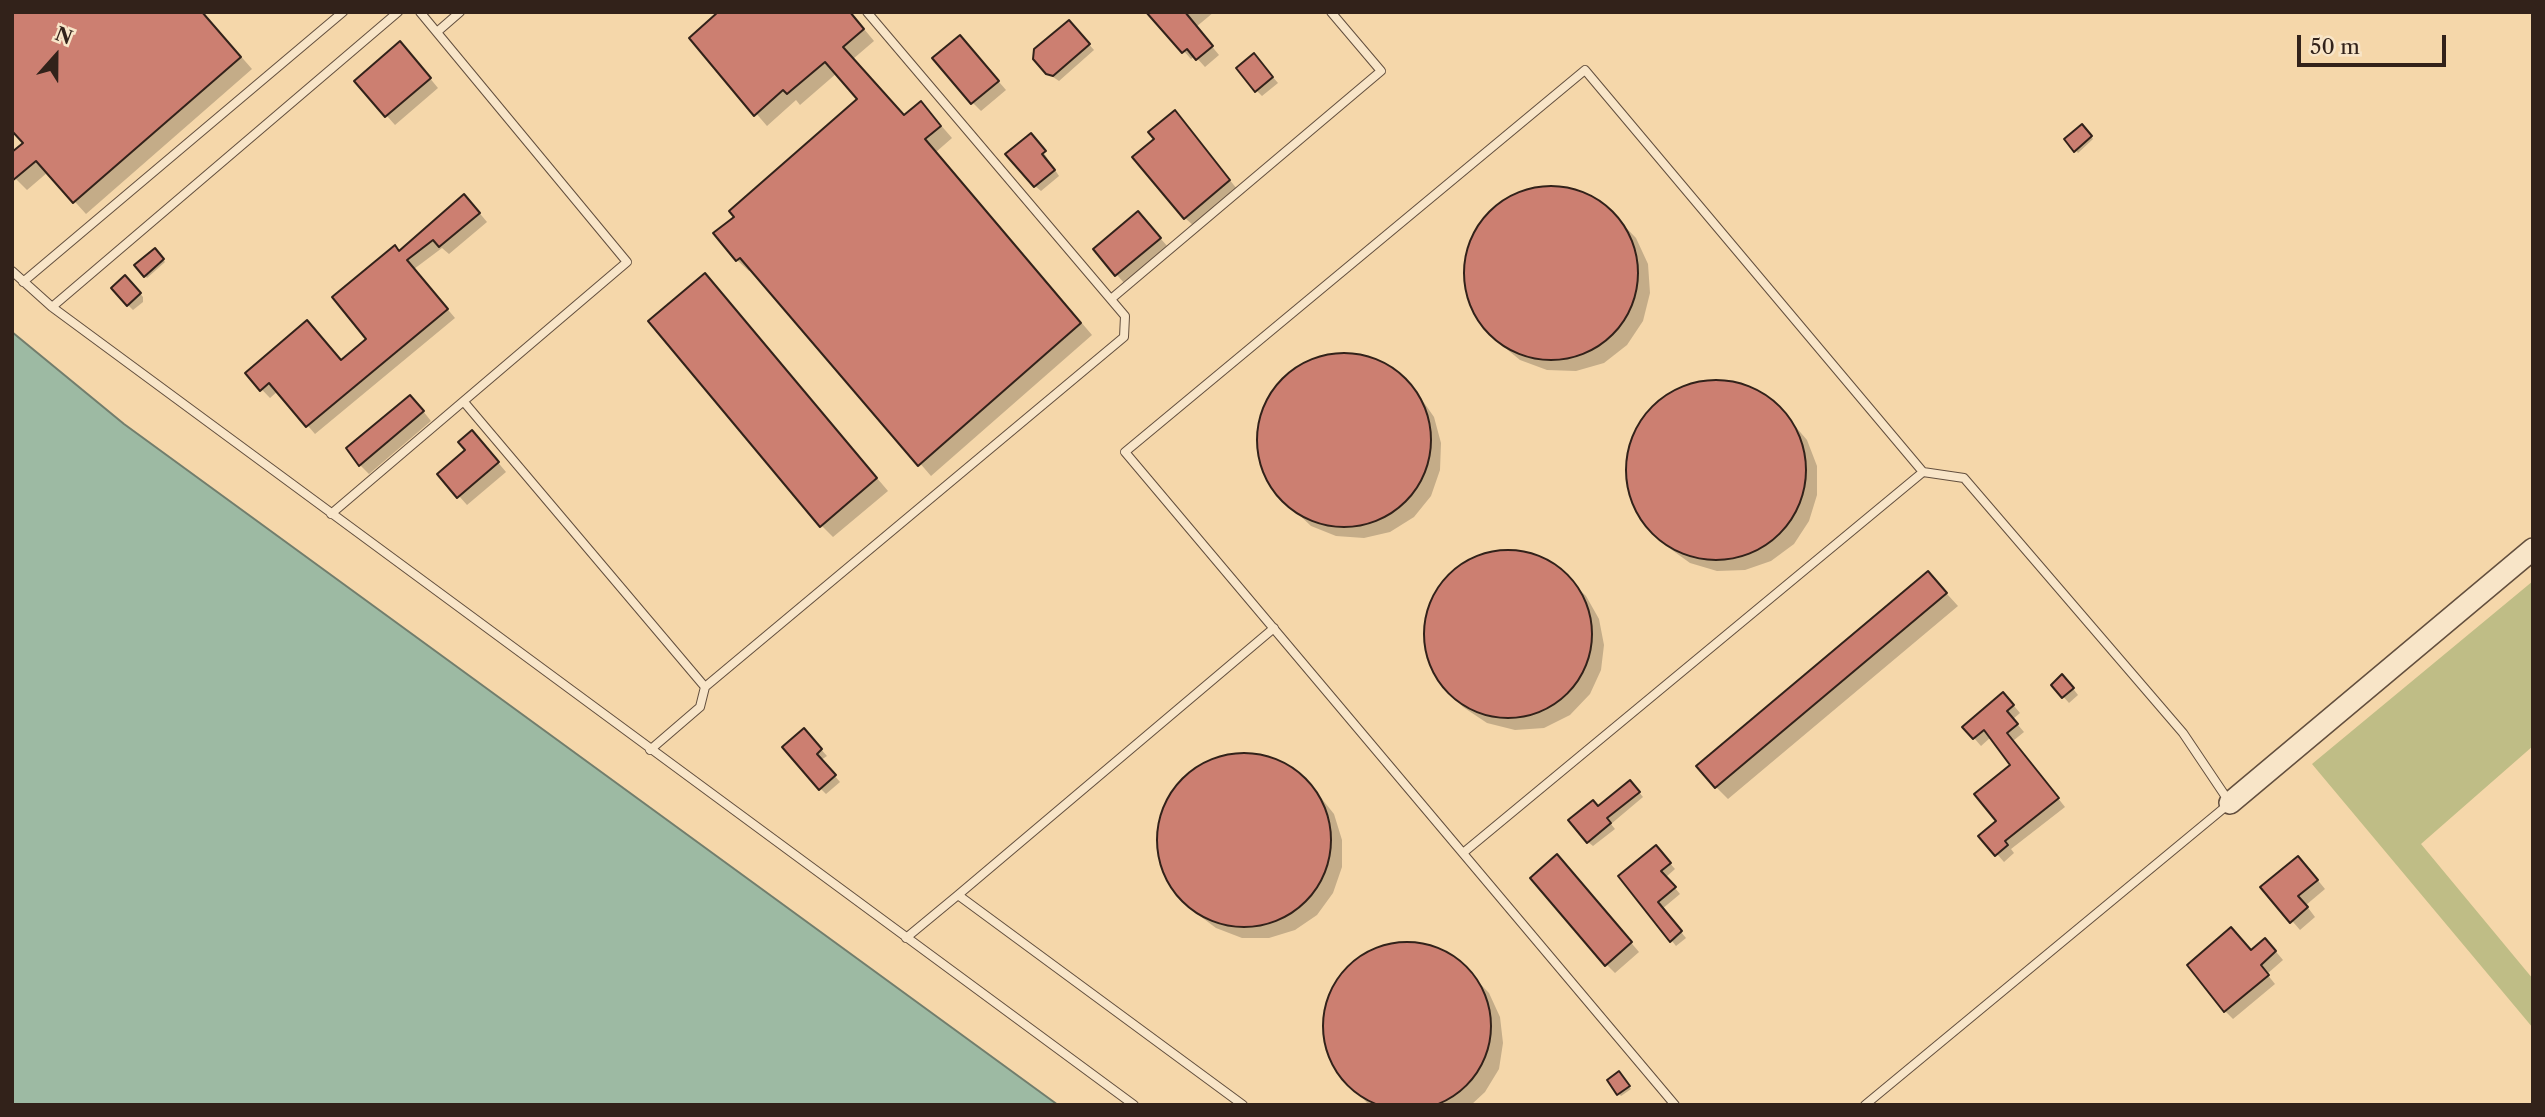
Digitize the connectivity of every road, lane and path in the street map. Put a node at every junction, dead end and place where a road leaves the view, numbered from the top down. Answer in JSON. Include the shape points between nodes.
{"nodes":[{"id":1,"x":343,"y":12,"type":"edge"},
{"id":2,"x":398,"y":12,"type":"edge"},
{"id":3,"x":420,"y":12,"type":"edge"},
{"id":4,"x":460,"y":12,"type":"edge"},
{"id":5,"x":867,"y":12,"type":"edge"},
{"id":6,"x":1331,"y":12,"type":"edge"},
{"id":7,"x":437,"y":32,"type":"junction"},
{"id":8,"x":12,"y":271,"type":"edge"},
{"id":9,"x":23,"y":282,"type":"junction"},
{"id":10,"x":1111,"y":299,"type":"junction"},
{"id":11,"x":52,"y":307,"type":"junction"},
{"id":12,"x":464,"y":402,"type":"junction"},
{"id":13,"x":1923,"y":472,"type":"junction"},
{"id":14,"x":331,"y":514,"type":"junction"},
{"id":15,"x":2533,"y":549,"type":"edge"},
{"id":16,"x":1273,"y":628,"type":"junction"},
{"id":17,"x":705,"y":687,"type":"junction"},
{"id":18,"x":650,"y":750,"type":"junction"},
{"id":19,"x":2230,"y":803,"type":"junction"},
{"id":20,"x":1463,"y":853,"type":"junction"},
{"id":21,"x":958,"y":895,"type":"junction"},
{"id":22,"x":906,"y":938,"type":"junction"},
{"id":23,"x":1134,"y":1105,"type":"edge"},
{"id":24,"x":1243,"y":1105,"type":"edge"},
{"id":25,"x":1675,"y":1105,"type":"edge"},
{"id":26,"x":1865,"y":1105,"type":"edge"}],
"edges":[{"from":1,"to":9,"type":"lane"},
{"from":2,"to":11,"type":"lane"},
{"from":3,"to":7,"type":"lane"},
{"from":4,"to":7,"type":"lane"},
{"from":5,"to":10,"type":"lane"},
{"from":6,"to":10,"type":"lane","via":[[1381,71]]},
{"from":7,"to":12,"type":"lane","via":[[627,262]]},
{"from":8,"to":9,"type":"lane"},
{"from":9,"to":11,"type":"lane"},
{"from":10,"to":17,"type":"lane","via":[[1125,316],[1124,337]]},
{"from":11,"to":14,"type":"lane"},
{"from":12,"to":14,"type":"lane"},
{"from":12,"to":17,"type":"lane"},
{"from":13,"to":16,"type":"lane","via":[[1585,70],[1125,453]]},
{"from":13,"to":19,"type":"lane","via":[[1964,478],[2183,733]]},
{"from":13,"to":20,"type":"lane"},
{"from":14,"to":18,"type":"lane"},
{"from":15,"to":19,"type":"street"},
{"from":16,"to":20,"type":"lane"},
{"from":16,"to":21,"type":"lane"},
{"from":17,"to":18,"type":"lane","via":[[700,707]]},
{"from":18,"to":22,"type":"lane"},
{"from":19,"to":26,"type":"lane"},
{"from":20,"to":25,"type":"lane"},
{"from":21,"to":22,"type":"lane"},
{"from":21,"to":24,"type":"lane"},
{"from":22,"to":23,"type":"lane"}]}
